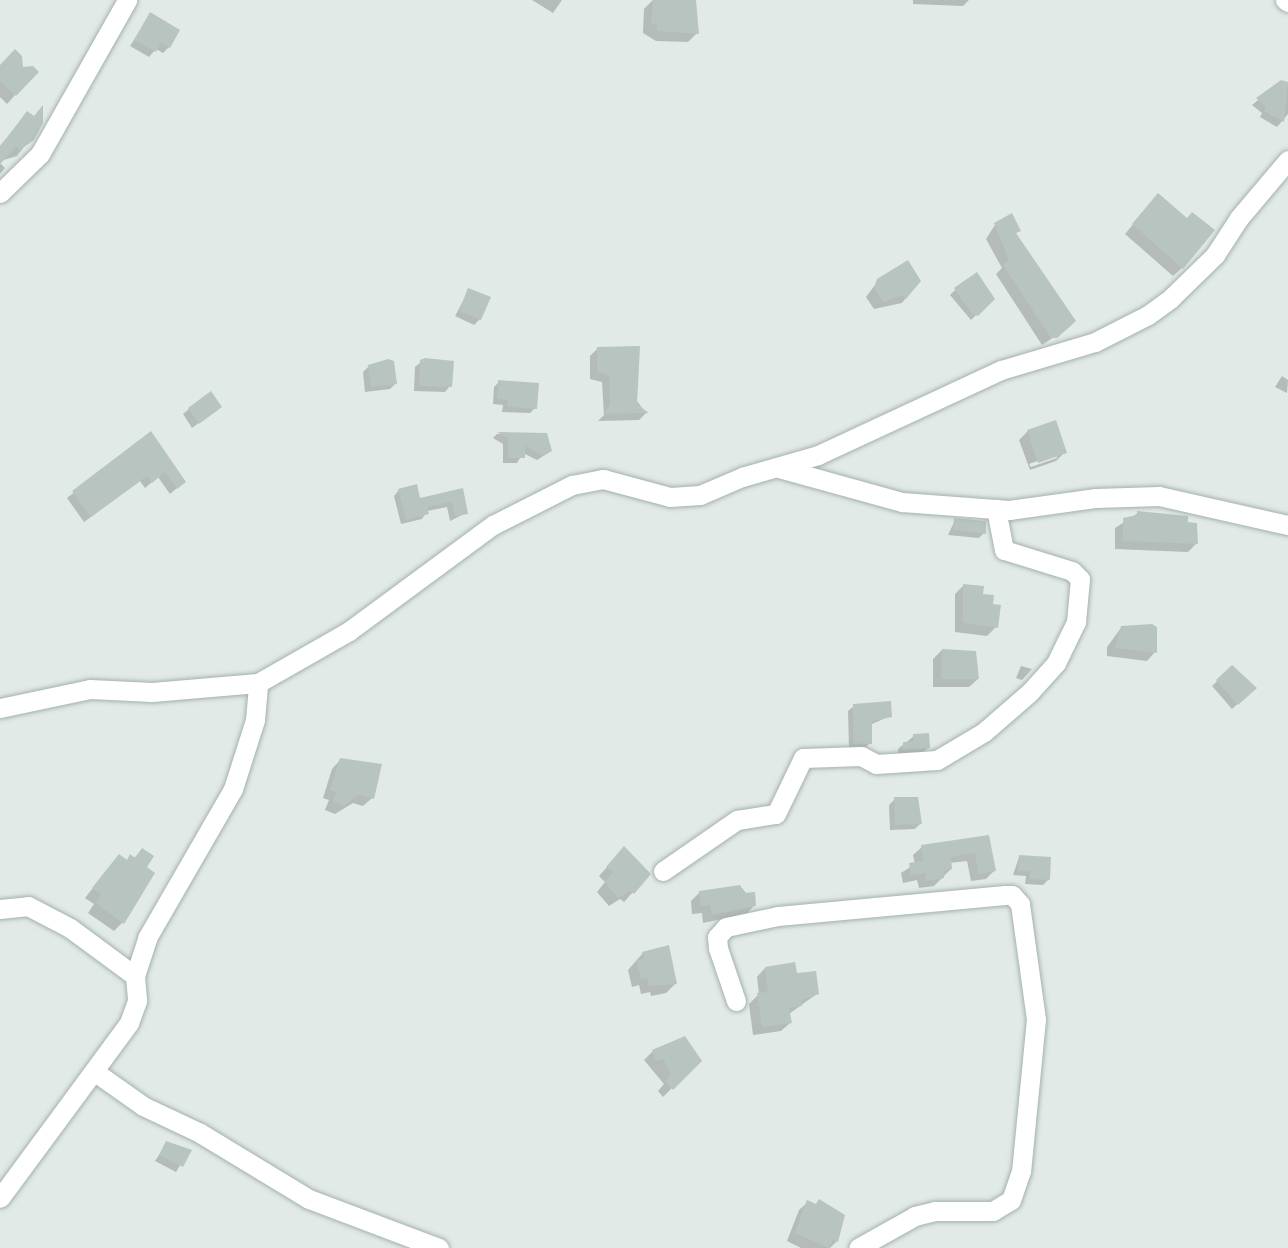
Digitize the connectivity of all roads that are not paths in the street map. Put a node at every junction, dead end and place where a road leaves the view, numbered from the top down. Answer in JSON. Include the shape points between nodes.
{"nodes":[{"id":1,"x":127,"y":0,"type":"edge"},
{"id":2,"x":1288,"y":160,"type":"edge"},
{"id":3,"x":0,"y":193,"type":"edge"},
{"id":4,"x":778,"y":468,"type":"junction"},
{"id":5,"x":996,"y":509,"type":"junction"},
{"id":6,"x":1288,"y":525,"type":"edge"},
{"id":7,"x":258,"y":683,"type":"junction"},
{"id":8,"x":0,"y":708,"type":"edge"},
{"id":9,"x":663,"y":872,"type":"dead end"},
{"id":10,"x":0,"y":909,"type":"edge"},
{"id":11,"x":135,"y":976,"type":"junction"},
{"id":12,"x":736,"y":1001,"type":"dead end"},
{"id":13,"x":94,"y":1072,"type":"junction"},
{"id":14,"x":0,"y":1198,"type":"edge"},
{"id":15,"x":439,"y":1248,"type":"edge"},
{"id":16,"x":858,"y":1248,"type":"edge"}],
"edges":[{"from":1,"to":3,"type":"street","via":[[40,154]]},
{"from":2,"to":4,"type":"street","via":[[1239,218],[1215,255],[1148,315],[1095,342],[1001,370],[856,439]]},
{"from":4,"to":5,"type":"street","via":[[902,502]]},
{"from":4,"to":7,"type":"street","via":[[741,477],[700,495],[670,497],[603,478],[572,485],[492,525],[349,631]]},
{"from":5,"to":6,"type":"street","via":[[1159,496]]},
{"from":5,"to":9,"type":"street","via":[[1004,550],[1072,571],[1080,579],[1076,622],[1056,663],[1030,692],[984,732],[937,760],[876,764],[861,756],[803,758],[776,814],[737,820]]},
{"from":7,"to":8,"type":"street","via":[[152,692],[65,691]]},
{"from":7,"to":11,"type":"street","via":[[256,720],[233,789],[147,938]]},
{"from":10,"to":11,"type":"street","via":[[28,906],[43,911]]},
{"from":11,"to":13,"type":"street","via":[[137,1001],[129,1023]]},
{"from":12,"to":16,"type":"street","via":[[718,948],[717,937],[726,927],[778,916],[1005,895],[1012,895],[1020,904],[1036,1019],[1021,1171],[1011,1200],[993,1211],[935,1211],[915,1216]]},
{"from":13,"to":14,"type":"street"},
{"from":13,"to":15,"type":"street","via":[[143,1106],[200,1133],[309,1199]]}]}
